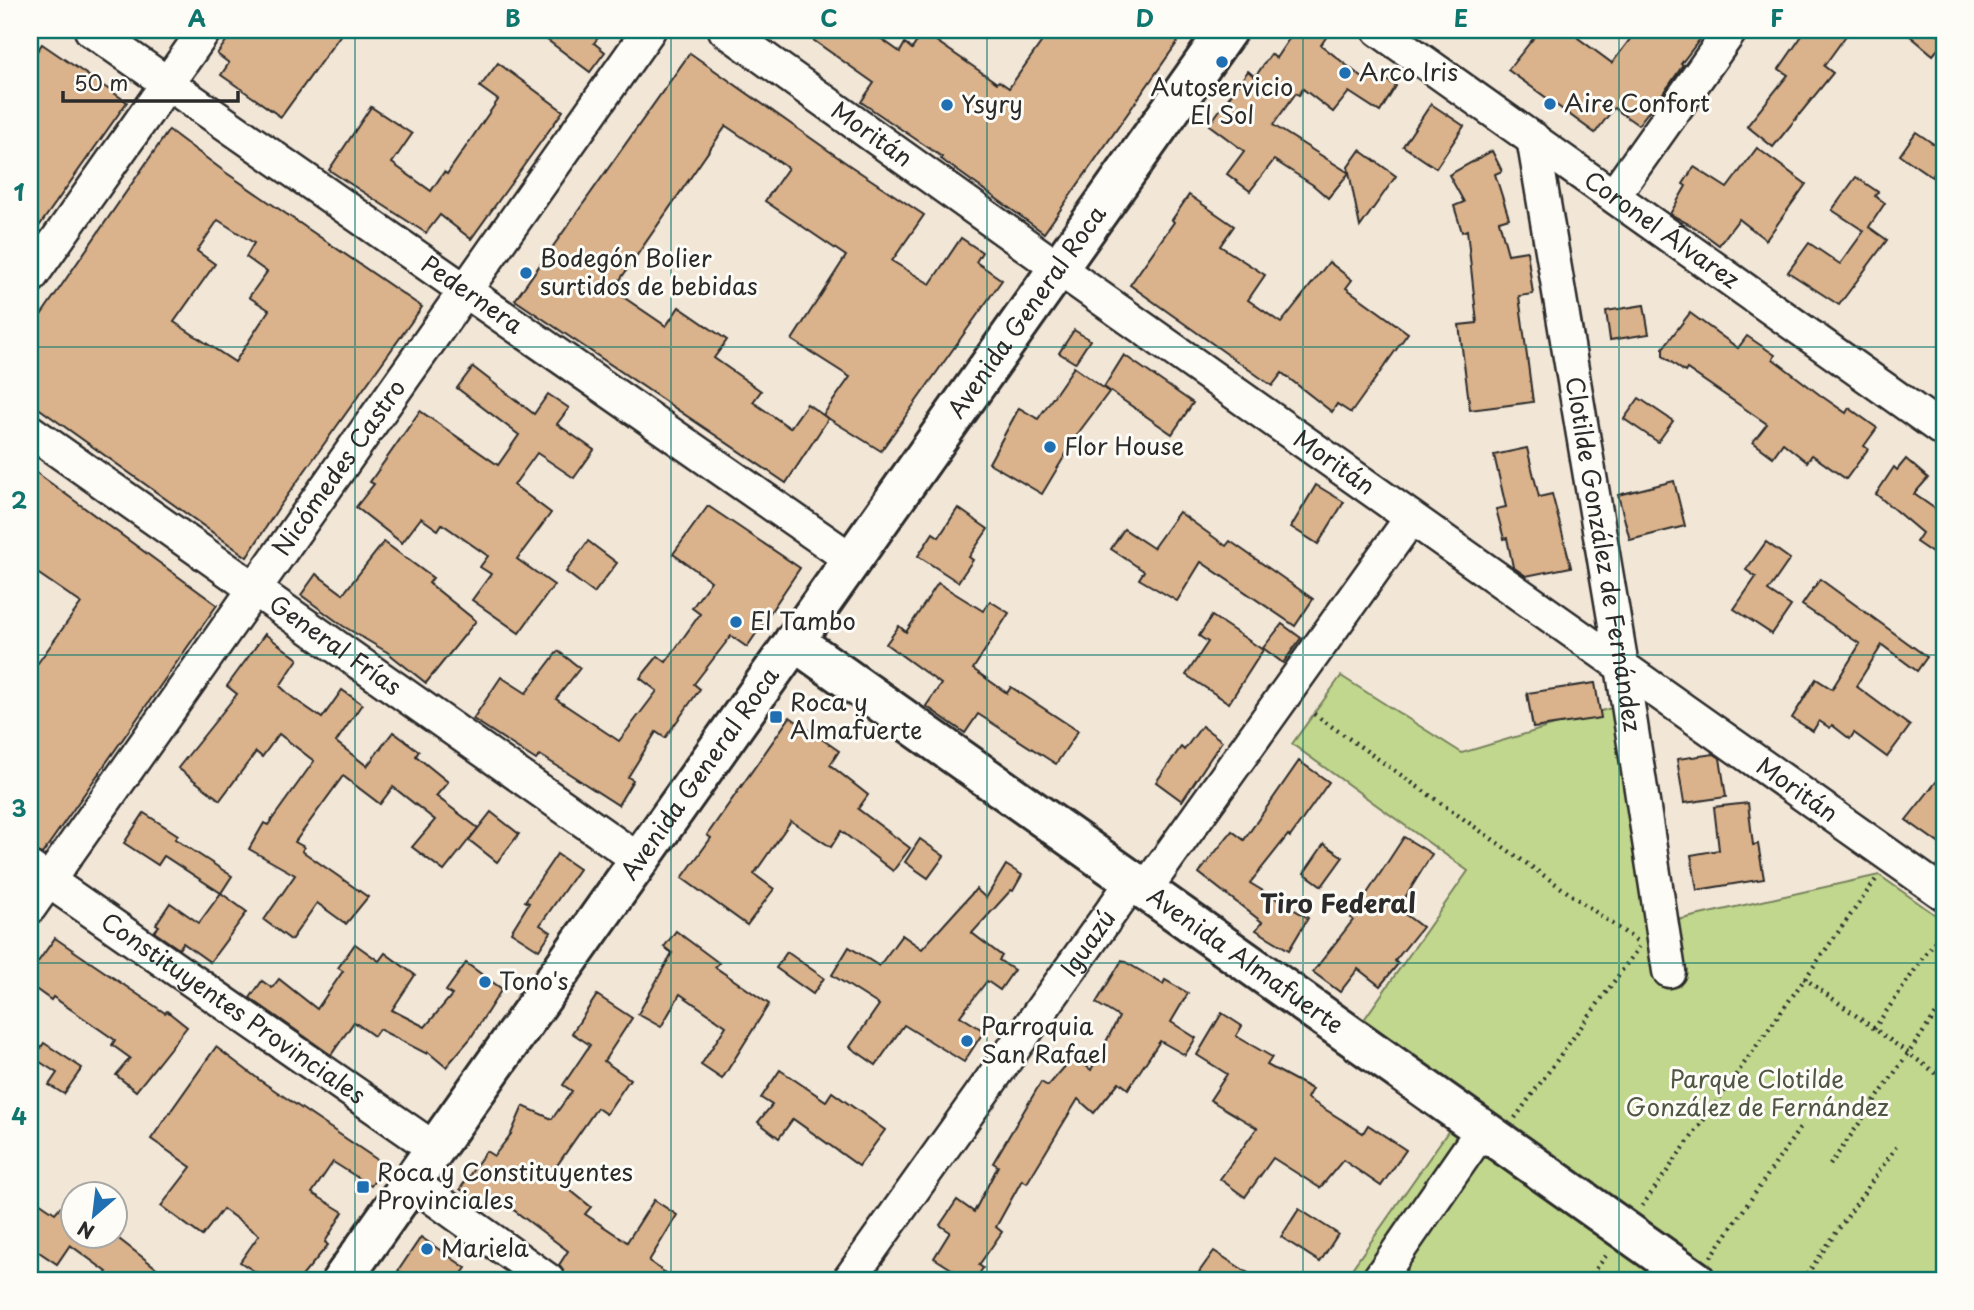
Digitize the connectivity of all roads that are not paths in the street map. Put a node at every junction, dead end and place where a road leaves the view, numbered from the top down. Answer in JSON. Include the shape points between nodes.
{"nodes":[{"id":1,"x":91,"y":30,"type":"edge"},
{"id":2,"x":205,"y":30,"type":"edge"},
{"id":3,"x":649,"y":30,"type":"edge"},
{"id":4,"x":725,"y":30,"type":"edge"},
{"id":5,"x":1227,"y":30,"type":"edge"},
{"id":6,"x":1379,"y":30,"type":"edge"},
{"id":7,"x":1731,"y":30,"type":"edge"},
{"id":8,"x":168,"y":83,"type":"junction"},
{"id":9,"x":1533,"y":138,"type":"junction"},
{"id":10,"x":1614,"y":195,"type":"junction"},
{"id":11,"x":1058,"y":268,"type":"junction"},
{"id":12,"x":30,"y":278,"type":"edge"},
{"id":13,"x":466,"y":291,"type":"junction"},
{"id":14,"x":30,"y":430,"type":"edge"},
{"id":15,"x":1944,"y":430,"type":"edge"},
{"id":16,"x":1411,"y":518,"type":"junction"},
{"id":17,"x":852,"y":560,"type":"junction"},
{"id":18,"x":254,"y":590,"type":"junction"},
{"id":19,"x":794,"y":641,"type":"junction"},
{"id":20,"x":1622,"y":666,"type":"junction"},
{"id":21,"x":639,"y":860,"type":"junction"},
{"id":22,"x":39,"y":874,"type":"edge"},
{"id":23,"x":1133,"y":881,"type":"junction"},
{"id":24,"x":1944,"y":894,"type":"edge"},
{"id":25,"x":30,"y":907,"type":"edge"},
{"id":26,"x":1669,"y":971,"type":"dead end"},
{"id":27,"x":1490,"y":1136,"type":"junction"},
{"id":28,"x":435,"y":1149,"type":"junction"},
{"id":29,"x":411,"y":1182,"type":"junction"},
{"id":30,"x":342,"y":1280,"type":"edge"},
{"id":31,"x":548,"y":1280,"type":"edge"},
{"id":32,"x":849,"y":1280,"type":"edge"},
{"id":33,"x":1378,"y":1280,"type":"edge"},
{"id":34,"x":1695,"y":1280,"type":"edge"}],
"edges":[{"from":1,"to":8,"type":"street","name":"Pedernera"},
{"from":2,"to":8,"type":"street"},
{"from":3,"to":13,"type":"street","name":"Nicómedes Castro"},
{"from":4,"to":11,"type":"street","name":"Moritán"},
{"from":5,"to":11,"type":"main road","name":"Avenida General Roca"},
{"from":6,"to":9,"type":"street","name":"Coronel Álvarez"},
{"from":7,"to":10,"type":"street"},
{"from":8,"to":12,"type":"street"},
{"from":8,"to":13,"type":"street","name":"Pedernera"},
{"from":9,"to":10,"type":"street","name":"Coronel Álvarez"},
{"from":9,"to":20,"type":"street","name":"Clotilde González de Fernández"},
{"from":10,"to":15,"type":"street","name":"Coronel Álvarez"},
{"from":11,"to":16,"type":"street","name":"Moritán"},
{"from":11,"to":17,"type":"main road","name":"Avenida General Roca"},
{"from":13,"to":17,"type":"street","name":"Pedernera"},
{"from":13,"to":18,"type":"street","name":"Nicómedes Castro"},
{"from":14,"to":18,"type":"street","name":"General Frías"},
{"from":16,"to":20,"type":"street","name":"Moritán"},
{"from":16,"to":23,"type":"street","name":"Iguazú","via":[[1152,880]]},
{"from":17,"to":19,"type":"main road","name":"Avenida General Roca"},
{"from":18,"to":21,"type":"street","name":"General Frías"},
{"from":18,"to":22,"type":"street","name":"Nicómedes Castro"},
{"from":19,"to":21,"type":"main road","name":"Avenida General Roca"},
{"from":19,"to":23,"type":"main road","name":"Avenida Almafuerte"},
{"from":20,"to":24,"type":"street","name":"Moritán"},
{"from":20,"to":26,"type":"street","name":"Clotilde González de Fernández"},
{"from":21,"to":28,"type":"main road","name":"Avenida General Roca"},
{"from":22,"to":25,"type":"street","name":"Nicómedes Castro"},
{"from":22,"to":28,"type":"street","name":"Constituyentes Provinciales"},
{"from":23,"to":27,"type":"main road","name":"Avenida Almafuerte"},
{"from":23,"to":32,"type":"street","name":"Iguazú"},
{"from":27,"to":33,"type":"street"},
{"from":27,"to":34,"type":"main road","name":"Avenida Almafuerte"},
{"from":28,"to":29,"type":"main road","name":"Avenida General Roca"},
{"from":29,"to":30,"type":"main road","name":"Avenida General Roca"},
{"from":29,"to":31,"type":"street"}]}
